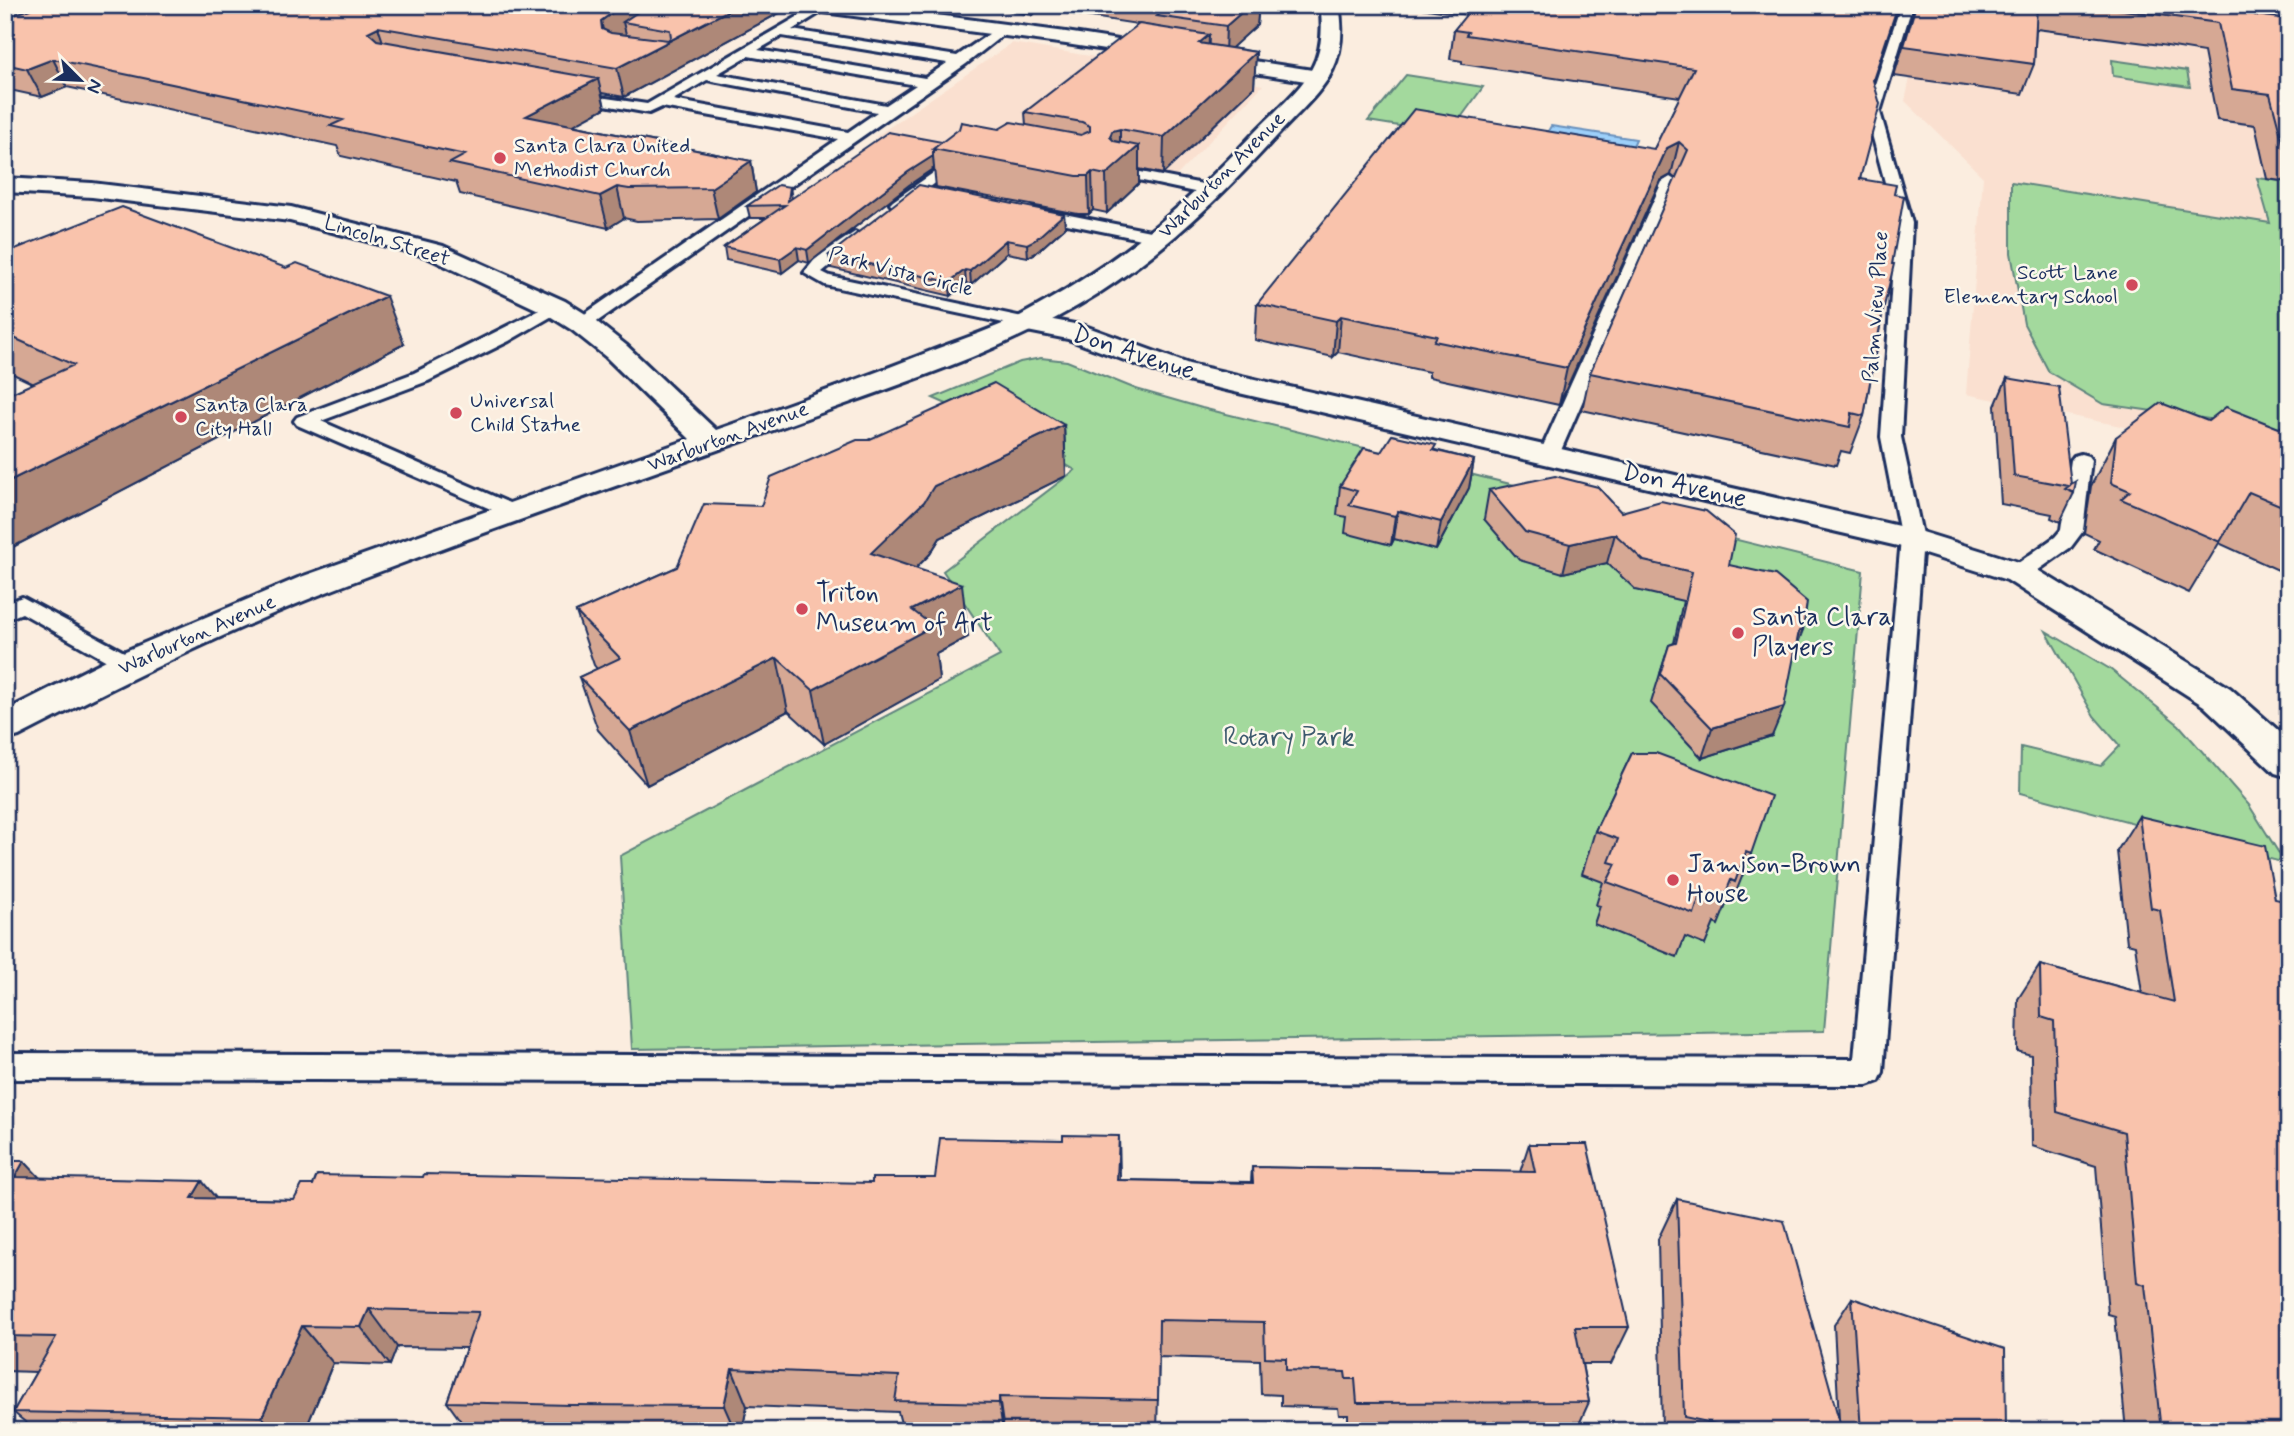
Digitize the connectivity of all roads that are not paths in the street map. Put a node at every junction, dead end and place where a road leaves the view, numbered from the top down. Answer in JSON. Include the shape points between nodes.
{"nodes":[{"id":1,"x":1329,"y":5,"type":"edge"},
{"id":2,"x":1898,"y":5,"type":"edge"},
{"id":3,"x":820,"y":6,"type":"edge"},
{"id":4,"x":1003,"y":30,"type":"junction"},
{"id":5,"x":780,"y":32,"type":"junction"},
{"id":6,"x":746,"y":52,"type":"junction"},
{"id":7,"x":961,"y":61,"type":"junction"},
{"id":8,"x":705,"y":76,"type":"junction"},
{"id":9,"x":1319,"y":77,"type":"junction"},
{"id":10,"x":929,"y":83,"type":"junction"},
{"id":11,"x":560,"y":93,"type":"edge"},
{"id":12,"x":660,"y":102,"type":"junction"},
{"id":13,"x":890,"y":110,"type":"junction"},
{"id":14,"x":852,"y":137,"type":"junction"},
{"id":15,"x":956,"y":161,"type":"edge"},
{"id":16,"x":1120,"y":172,"type":"edge"},
{"id":17,"x":1670,"y":182,"type":"edge"},
{"id":18,"x":5,"y":184,"type":"edge"},
{"id":19,"x":916,"y":191,"type":"junction"},
{"id":20,"x":1213,"y":191,"type":"junction"},
{"id":21,"x":943,"y":196,"type":"edge"},
{"id":22,"x":1023,"y":211,"type":"edge"},
{"id":23,"x":885,"y":214,"type":"edge"},
{"id":24,"x":864,"y":230,"type":"edge"},
{"id":25,"x":1160,"y":238,"type":"junction"},
{"id":26,"x":555,"y":307,"type":"junction"},
{"id":27,"x":1027,"y":323,"type":"junction"},
{"id":28,"x":582,"y":324,"type":"junction"},
{"id":29,"x":711,"y":442,"type":"junction"},
{"id":30,"x":1549,"y":455,"type":"junction"},
{"id":31,"x":2081,"y":460,"type":"dead end"},
{"id":32,"x":516,"y":513,"type":"junction"},
{"id":33,"x":1912,"y":538,"type":"junction"},
{"id":34,"x":2019,"y":573,"type":"junction"},
{"id":35,"x":5,"y":613,"type":"edge"},
{"id":36,"x":129,"y":664,"type":"junction"},
{"id":37,"x":5,"y":727,"type":"edge"},
{"id":38,"x":2289,"y":763,"type":"edge"},
{"id":39,"x":5,"y":1066,"type":"edge"}],
"edges":[{"from":1,"to":9,"type":"street","name":"Warburton Avenue","via":[[1331,51]]},
{"from":2,"to":33,"type":"lane","name":"Palm View Place","via":[[1905,10],[1873,112],[1905,223],[1891,437]]},
{"from":3,"to":4,"type":"street"},
{"from":3,"to":5,"type":"lane"},
{"from":4,"to":7,"type":"lane"},
{"from":4,"to":9,"type":"street"},
{"from":5,"to":6,"type":"lane"},
{"from":5,"to":7,"type":"lane"},
{"from":6,"to":8,"type":"lane"},
{"from":6,"to":10,"type":"lane"},
{"from":7,"to":10,"type":"lane"},
{"from":8,"to":12,"type":"lane"},
{"from":8,"to":13,"type":"lane"},
{"from":9,"to":20,"type":"street","name":"Warburton Avenue"},
{"from":10,"to":13,"type":"lane"},
{"from":11,"to":12,"type":"lane","via":[[649,109]]},
{"from":12,"to":14,"type":"lane"},
{"from":13,"to":14,"type":"lane"},
{"from":14,"to":28,"type":"lane"},
{"from":15,"to":19,"type":"lane"},
{"from":16,"to":20,"type":"lane"},
{"from":17,"to":30,"type":"lane"},
{"from":18,"to":26,"type":"street","name":"Lincoln Street","via":[[291,214],[434,251]]},
{"from":19,"to":21,"type":"lane"},
{"from":19,"to":23,"type":"lane"},
{"from":20,"to":25,"type":"street","name":"Warburton Avenue"},
{"from":22,"to":25,"type":"lane"},
{"from":24,"to":27,"type":"lane","name":"Park Vista Circle","via":[[812,273],[825,280]]},
{"from":25,"to":27,"type":"street","name":"Warburton Avenue","via":[[1090,287]]},
{"from":26,"to":28,"type":"street","name":"Lincoln Street"},
{"from":26,"to":32,"type":"lane","via":[[421,377],[304,421]]},
{"from":27,"to":29,"type":"street","name":"Warburton Avenue"},
{"from":27,"to":30,"type":"street","name":"Don Avenue","via":[[1074,332],[1180,372]]},
{"from":28,"to":29,"type":"street","name":"Lincoln Street"},
{"from":29,"to":32,"type":"street","name":"Warburton Avenue"},
{"from":30,"to":33,"type":"street","name":"Don Avenue"},
{"from":31,"to":34,"type":"lane","via":[[2071,531],[2063,542]]},
{"from":32,"to":36,"type":"street","name":"Warburton Avenue","via":[[310,586]]},
{"from":33,"to":34,"type":"street","name":"Don Avenue"},
{"from":33,"to":39,"type":"lane","via":[[1868,1072]]},
{"from":34,"to":38,"type":"street","name":"Don Avenue","via":[[2217,696]]},
{"from":35,"to":36,"type":"lane","via":[[22,604]]},
{"from":36,"to":37,"type":"street","name":"Warburton Avenue"}]}
